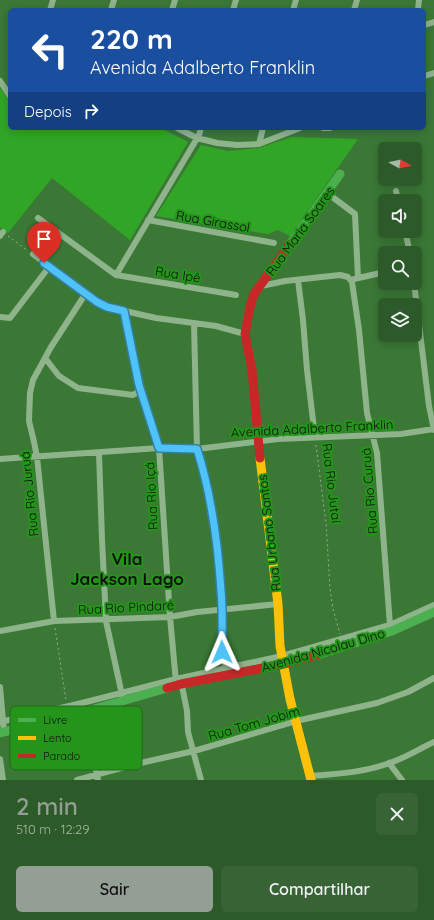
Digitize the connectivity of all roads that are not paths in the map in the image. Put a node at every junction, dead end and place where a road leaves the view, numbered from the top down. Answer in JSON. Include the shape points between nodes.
{"nodes":[{"id":1,"x":0,"y":82,"type":"edge"},
{"id":2,"x":8,"y":93,"type":"edge"},
{"id":3,"x":181,"y":130,"type":"edge"},
{"id":4,"x":200,"y":130,"type":"edge"},
{"id":5,"x":262,"y":130,"type":"edge"},
{"id":6,"x":295,"y":130,"type":"edge"},
{"id":7,"x":197,"y":138,"type":"junction"},
{"id":8,"x":259,"y":144,"type":"junction"},
{"id":9,"x":340,"y":174,"type":"dead end"},
{"id":10,"x":396,"y":191,"type":"dead end"},
{"id":11,"x":327,"y":193,"type":"junction"},
{"id":12,"x":397,"y":194,"type":"edge"},
{"id":13,"x":38,"y":218,"type":"dead end"},
{"id":14,"x":148,"y":220,"type":"junction"},
{"id":15,"x":274,"y":243,"type":"dead end"},
{"id":16,"x":32,"y":254,"type":"road end"},
{"id":17,"x":49,"y":267,"type":"junction"},
{"id":18,"x":378,"y":274,"type":"edge"},
{"id":19,"x":116,"y":276,"type":"junction"},
{"id":20,"x":358,"y":278,"type":"junction"},
{"id":21,"x":298,"y":280,"type":"junction"},
{"id":22,"x":351,"y":282,"type":"junction"},
{"id":23,"x":259,"y":287,"type":"junction"},
{"id":24,"x":415,"y":290,"type":"edge"},
{"id":25,"x":86,"y":293,"type":"junction"},
{"id":26,"x":236,"y":295,"type":"dead end"},
{"id":27,"x":124,"y":311,"type":"junction"},
{"id":28,"x":0,"y":317,"type":"edge"},
{"id":29,"x":194,"y":324,"type":"junction"},
{"id":30,"x":245,"y":334,"type":"junction"},
{"id":31,"x":44,"y":358,"type":"junction"},
{"id":32,"x":141,"y":390,"type":"junction"},
{"id":33,"x":434,"y":429,"type":"edge"},
{"id":34,"x":373,"y":436,"type":"junction"},
{"id":35,"x":315,"y":437,"type":"junction"},
{"id":36,"x":258,"y":442,"type":"junction"},
{"id":37,"x":159,"y":448,"type":"junction"},
{"id":38,"x":197,"y":449,"type":"junction"},
{"id":39,"x":99,"y":453,"type":"junction"},
{"id":40,"x":37,"y":457,"type":"junction"},
{"id":41,"x":0,"y":459,"type":"edge"},
{"id":42,"x":278,"y":604,"type":"junction"},
{"id":43,"x":434,"y":605,"type":"edge"},
{"id":44,"x":222,"y":610,"type":"junction"},
{"id":45,"x":434,"y":612,"type":"edge"},
{"id":46,"x":170,"y":617,"type":"junction"},
{"id":47,"x":106,"y":620,"type":"junction"},
{"id":48,"x":54,"y":621,"type":"junction"},
{"id":49,"x":390,"y":625,"type":"junction"},
{"id":50,"x":0,"y":631,"type":"edge"},
{"id":51,"x":283,"y":660,"type":"junction"},
{"id":52,"x":226,"y":672,"type":"junction"},
{"id":53,"x":434,"y":678,"type":"edge"},
{"id":54,"x":179,"y":682,"type":"junction"},
{"id":55,"x":0,"y":687,"type":"edge"},
{"id":56,"x":123,"y":696,"type":"junction"},
{"id":57,"x":90,"y":706,"type":"edge"},
{"id":58,"x":1,"y":721,"type":"edge"},
{"id":59,"x":296,"y":721,"type":"junction"},
{"id":60,"x":2,"y":733,"type":"edge"},
{"id":61,"x":434,"y":742,"type":"edge"},
{"id":62,"x":194,"y":751,"type":"junction"},
{"id":63,"x":0,"y":758,"type":"edge"},
{"id":64,"x":389,"y":764,"type":"junction"},
{"id":65,"x":142,"y":765,"type":"edge"},
{"id":66,"x":123,"y":770,"type":"edge"},
{"id":67,"x":97,"y":777,"type":"edge"},
{"id":68,"x":309,"y":779,"type":"edge"},
{"id":69,"x":3,"y":780,"type":"edge"},
{"id":70,"x":76,"y":780,"type":"edge"},
{"id":71,"x":201,"y":780,"type":"edge"},
{"id":72,"x":402,"y":780,"type":"edge"}],
"edges":[{"from":1,"to":2,"type":"street"},
{"from":3,"to":7,"type":"street"},
{"from":4,"to":7,"type":"street"},
{"from":5,"to":8,"type":"street"},
{"from":6,"to":8,"type":"street"},
{"from":7,"to":8,"type":"street","via":[[237,145]]},
{"from":7,"to":14,"type":"street"},
{"from":9,"to":11,"type":"street","name":"Rua Maria Soares"},
{"from":10,"to":12,"type":"street"},
{"from":11,"to":20,"type":"street","via":[[355,214]]},
{"from":11,"to":23,"type":"street","name":"Rua Maria Soares"},
{"from":13,"to":19,"type":"street"},
{"from":14,"to":15,"type":"street","name":"Rua Girassol"},
{"from":14,"to":19,"type":"street"},
{"from":16,"to":17,"type":"street"},
{"from":17,"to":25,"type":"street"},
{"from":17,"to":28,"type":"street","via":[[10,318]]},
{"from":18,"to":20,"type":"street"},
{"from":19,"to":26,"type":"street","name":"Rua Ipê"},
{"from":20,"to":22,"type":"street"},
{"from":21,"to":22,"type":"street","via":[[340,275],[348,277]]},
{"from":21,"to":23,"type":"street"},
{"from":21,"to":35,"type":"street","name":"Rua Rio Jutaí"},
{"from":22,"to":34,"type":"street","name":"Rua Rio Curuá","via":[[359,330],[367,413]]},
{"from":23,"to":30,"type":"street","name":"Rua Urbano Santos","via":[[252,298]]},
{"from":24,"to":33,"type":"street"},
{"from":25,"to":27,"type":"street","via":[[102,305]]},
{"from":25,"to":31,"type":"street","name":"Rua Rio Juruá"},
{"from":27,"to":29,"type":"street"},
{"from":27,"to":32,"type":"street","name":"Rua Rio Içá"},
{"from":29,"to":30,"type":"street","via":[[216,326]]},
{"from":29,"to":38,"type":"street"},
{"from":30,"to":36,"type":"street","name":"Rua Urbano Santos","via":[[252,370]]},
{"from":31,"to":32,"type":"street","via":[[59,376],[78,388],[133,395]]},
{"from":31,"to":40,"type":"street","name":"Rua Rio Juruá","via":[[34,380],[29,408],[29,421]]},
{"from":32,"to":37,"type":"street","name":"Rua Rio Içá"},
{"from":33,"to":34,"type":"street","name":"Avenida Adalberto Franklin"},
{"from":34,"to":35,"type":"street","name":"Avenida Adalberto Franklin"},
{"from":34,"to":49,"type":"street","name":"Rua Rio Curuá","via":[[378,453]]},
{"from":35,"to":36,"type":"street","name":"Avenida Adalberto Franklin"},
{"from":36,"to":38,"type":"street","name":"Avenida Adalberto Franklin"},
{"from":36,"to":42,"type":"street","name":"Rua Urbano Santos"},
{"from":37,"to":38,"type":"street","name":"Avenida Adalberto Franklin"},
{"from":37,"to":39,"type":"street","name":"Avenida Adalberto Franklin"},
{"from":37,"to":46,"type":"street","name":"Rua Rio Içá"},
{"from":38,"to":44,"type":"street","via":[[212,519]]},
{"from":39,"to":40,"type":"street","name":"Avenida Adalberto Franklin"},
{"from":39,"to":47,"type":"street"},
{"from":40,"to":41,"type":"street","name":"Avenida Adalberto Franklin"},
{"from":40,"to":48,"type":"street","name":"Rua Rio Juruá"},
{"from":42,"to":44,"type":"street","name":"Rua Rio Pindaré"},
{"from":42,"to":51,"type":"street","name":"Rua Urbano Santos"},
{"from":43,"to":49,"type":"street","name":"Avenida Nicolau Dino"},
{"from":44,"to":46,"type":"street","name":"Rua Rio Pindaré"},
{"from":44,"to":52,"type":"street","via":[[222,652]]},
{"from":45,"to":51,"type":"street","name":"Avenida Nicolau Dino","via":[[392,631],[337,649]]},
{"from":46,"to":47,"type":"street","name":"Rua Rio Pindaré"},
{"from":46,"to":54,"type":"street","name":"Rua Rio Içá"},
{"from":47,"to":48,"type":"street","name":"Rua Rio Pindaré"},
{"from":47,"to":56,"type":"street"},
{"from":48,"to":50,"type":"street","name":"Rua Rio Pindaré"},
{"from":49,"to":51,"type":"street","name":"Avenida Nicolau Dino"},
{"from":51,"to":52,"type":"street","name":"Avenida Nicolau Dino"},
{"from":51,"to":59,"type":"street","name":"Rua Urbano Santos"},
{"from":52,"to":54,"type":"street","name":"Avenida Nicolau Dino"},
{"from":53,"to":59,"type":"street","name":"Rua Tom Jobim","via":[[408,692],[378,703]]},
{"from":54,"to":56,"type":"street","name":"Avenida Nicolau Dino"},
{"from":54,"to":62,"type":"street","name":"Rua Rio Içá"},
{"from":55,"to":58,"type":"street"},
{"from":56,"to":57,"type":"street","name":"Avenida Nicolau Dino"},
{"from":58,"to":60,"type":"street"},
{"from":59,"to":62,"type":"street","name":"Rua Tom Jobim"},
{"from":59,"to":68,"type":"street","name":"Rua Urbano Santos"},
{"from":61,"to":64,"type":"street"},
{"from":62,"to":65,"type":"street","name":"Rua Tom Jobim"},
{"from":62,"to":71,"type":"street","name":"Rua Rio Içá"},
{"from":63,"to":69,"type":"street"},
{"from":64,"to":68,"type":"street"},
{"from":64,"to":72,"type":"street"},
{"from":66,"to":67,"type":"street","name":"Rua Tom Jobim"},
{"from":67,"to":70,"type":"street","name":"Rua Tom Jobim"}]}
